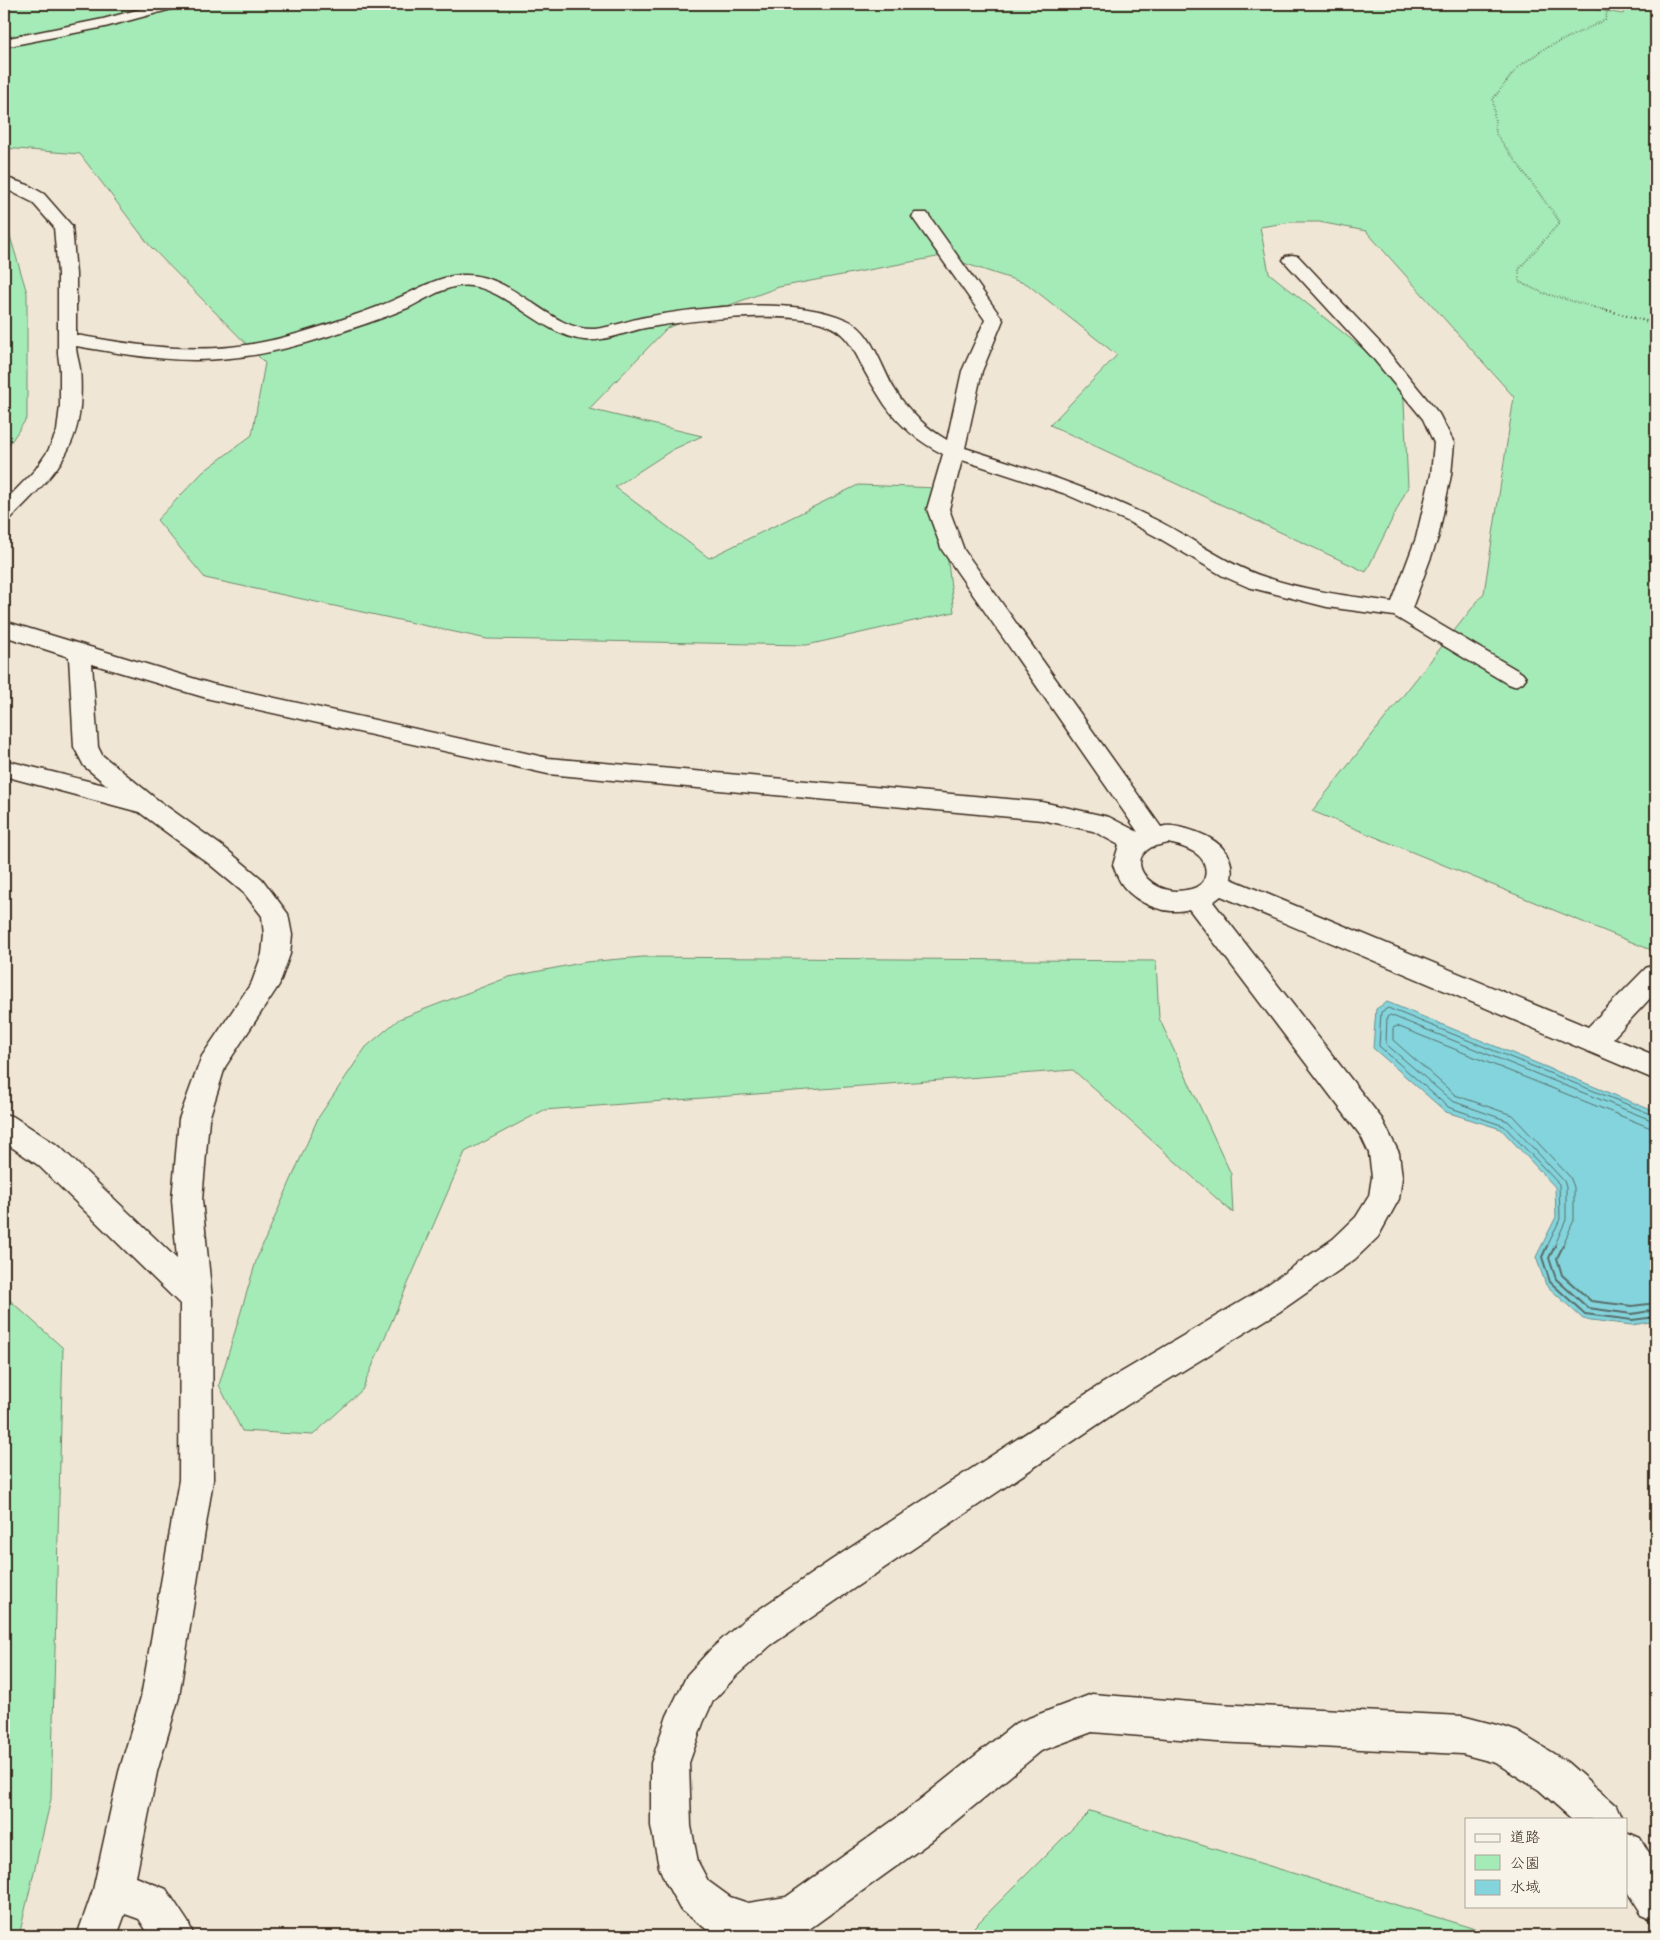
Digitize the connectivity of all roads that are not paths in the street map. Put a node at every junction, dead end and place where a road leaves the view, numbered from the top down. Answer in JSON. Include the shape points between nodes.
{"nodes":[{"id":1,"x":174,"y":4,"type":"edge"},
{"id":2,"x":4,"y":43,"type":"edge"},
{"id":3,"x":4,"y":182,"type":"edge"},
{"id":4,"x":921,"y":217,"type":"dead end"},
{"id":5,"x":1292,"y":260,"type":"dead end"},
{"id":6,"x":67,"y":340,"type":"junction"},
{"id":7,"x":954,"y":451,"type":"junction"},
{"id":8,"x":4,"y":514,"type":"edge"},
{"id":9,"x":1400,"y":610,"type":"junction"},
{"id":10,"x":4,"y":628,"type":"edge"},
{"id":11,"x":80,"y":654,"type":"junction"},
{"id":12,"x":1514,"y":678,"type":"dead end"},
{"id":13,"x":4,"y":768,"type":"edge"},
{"id":14,"x":146,"y":804,"type":"junction"},
{"id":15,"x":1144,"y":839,"type":"junction"},
{"id":16,"x":1206,"y":891,"type":"junction"},
{"id":17,"x":1656,"y":975,"type":"edge"},
{"id":18,"x":1592,"y":1041,"type":"junction"},
{"id":19,"x":1656,"y":1068,"type":"edge"},
{"id":20,"x":4,"y":1126,"type":"edge"},
{"id":21,"x":196,"y":1298,"type":"junction"},
{"id":22,"x":1601,"y":1818,"type":"edge"},
{"id":23,"x":1628,"y":1855,"type":"edge"},
{"id":24,"x":113,"y":1890,"type":"junction"},
{"id":25,"x":1656,"y":1901,"type":"edge"},
{"id":26,"x":97,"y":1936,"type":"edge"},
{"id":27,"x":174,"y":1936,"type":"edge"}],
"edges":[{"from":1,"to":2,"type":"street","via":[[105,23]]},
{"from":3,"to":6,"type":"street","via":[[38,198],[63,226]]},
{"from":4,"to":7,"type":"street","via":[[994,320],[972,371]]},
{"from":5,"to":9,"type":"street","via":[[1379,352],[1432,418],[1444,443],[1441,475],[1427,538]]},
{"from":6,"to":7,"type":"street","via":[[182,354],[258,349],[297,340],[463,280],[480,282],[506,293],[562,328],[582,334],[727,312],[816,316],[843,325],[858,339],[879,379],[908,422],[929,439]]},
{"from":6,"to":8,"type":"street","via":[[70,406],[67,431],[58,452],[42,474]]},
{"from":7,"to":9,"type":"street","via":[[1070,489],[1165,532],[1256,582],[1328,600]]},
{"from":7,"to":15,"type":"street","via":[[938,509],[953,550]]},
{"from":9,"to":12,"type":"street"},
{"from":10,"to":11,"type":"street"},
{"from":11,"to":14,"type":"street","via":[[86,747],[93,760]]},
{"from":11,"to":15,"type":"street","via":[[210,691],[548,766],[1042,811],[1100,823]]},
{"from":13,"to":14,"type":"street"},
{"from":14,"to":21,"type":"street","via":[[253,886],[275,914],[278,935],[276,954],[265,985],[212,1064],[194,1119],[187,1200]]},
{"from":15,"to":16,"type":"street","via":[[1168,834],[1184,836],[1210,850],[1220,873]]},
{"from":15,"to":16,"type":"street","via":[[1128,852],[1125,863],[1136,885],[1164,900],[1180,901]]},
{"from":16,"to":18,"type":"street"},
{"from":16,"to":22,"type":"street","via":[[1372,1128],[1384,1153],[1387,1177],[1384,1199],[1367,1227],[1344,1249],[1268,1302],[1115,1394],[843,1574],[758,1632],[724,1662],[700,1688],[686,1716],[670,1763],[671,1826],[679,1867],[694,1895],[719,1914],[748,1923],[794,1916],[916,1828],[1029,1736],[1092,1713],[1217,1723],[1462,1735],[1504,1746],[1553,1776]]},
{"from":17,"to":18,"type":"street"},
{"from":18,"to":19,"type":"street"},
{"from":20,"to":21,"type":"street","via":[[49,1156]]},
{"from":21,"to":24,"type":"street","via":[[196,1480],[160,1697],[138,1772]]},
{"from":23,"to":25,"type":"street"},
{"from":24,"to":26,"type":"street"},
{"from":24,"to":27,"type":"street","via":[[152,1903]]}]}
